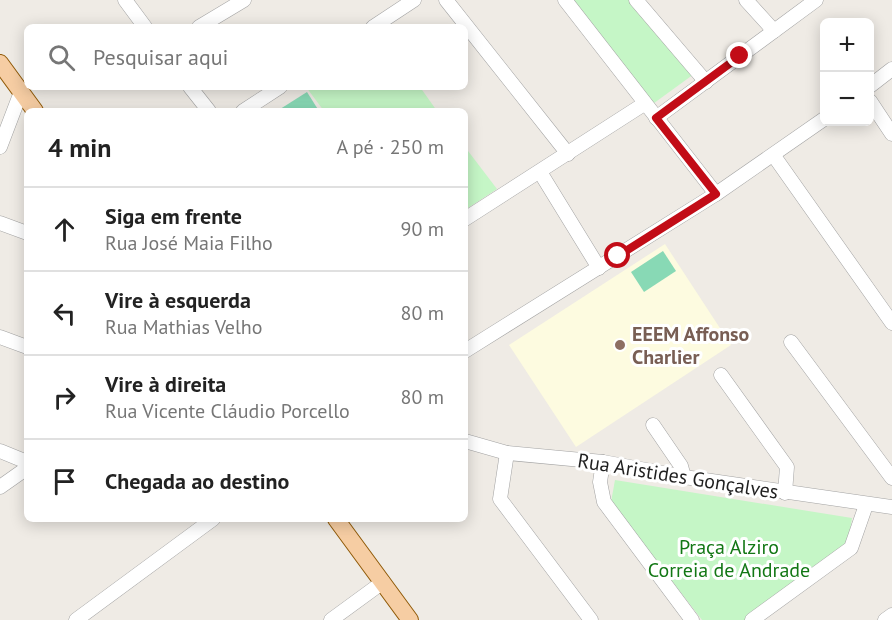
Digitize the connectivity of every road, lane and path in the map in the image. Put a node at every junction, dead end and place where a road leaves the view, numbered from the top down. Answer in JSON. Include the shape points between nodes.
{"nodes":[{"id":1,"x":125,"y":0,"type":"edge"},
{"id":2,"x":244,"y":0,"type":"edge"},
{"id":3,"x":414,"y":0,"type":"edge"},
{"id":4,"x":446,"y":0,"type":"edge"},
{"id":5,"x":565,"y":0,"type":"edge"},
{"id":6,"x":636,"y":0,"type":"edge"},
{"id":7,"x":746,"y":0,"type":"edge"},
{"id":8,"x":816,"y":0,"type":"edge"},
{"id":9,"x":143,"y":24,"type":"edge"},
{"id":10,"x":205,"y":24,"type":"edge"},
{"id":11,"x":378,"y":24,"type":"edge"},
{"id":12,"x":465,"y":24,"type":"edge"},
{"id":13,"x":468,"y":28,"type":"edge"},
{"id":14,"x":774,"y":31,"type":"junction"},
{"id":15,"x":0,"y":63,"type":"edge"},
{"id":16,"x":892,"y":69,"type":"edge"},
{"id":17,"x":706,"y":82,"type":"junction"},
{"id":18,"x":874,"y":83,"type":"edge"},
{"id":19,"x":192,"y":90,"type":"edge"},
{"id":20,"x":275,"y":90,"type":"edge"},
{"id":21,"x":21,"y":92,"type":"junction"},
{"id":22,"x":644,"y":104,"type":"junction"},
{"id":23,"x":874,"y":107,"type":"edge"},
{"id":24,"x":33,"y":108,"type":"edge"},
{"id":25,"x":206,"y":108,"type":"edge"},
{"id":26,"x":248,"y":108,"type":"edge"},
{"id":27,"x":656,"y":118,"type":"junction"},
{"id":28,"x":820,"y":122,"type":"edge"},
{"id":29,"x":892,"y":134,"type":"edge"},
{"id":30,"x":0,"y":147,"type":"edge"},
{"id":31,"x":568,"y":154,"type":"junction"},
{"id":32,"x":774,"y":156,"type":"junction"},
{"id":33,"x":540,"y":172,"type":"junction"},
{"id":34,"x":716,"y":194,"type":"junction"},
{"id":35,"x":468,"y":217,"type":"edge"},
{"id":36,"x":0,"y":223,"type":"edge"},
{"id":37,"x":24,"y":232,"type":"edge"},
{"id":38,"x":598,"y":268,"type":"junction"},
{"id":39,"x":892,"y":323,"type":"edge"},
{"id":40,"x":0,"y":337,"type":"edge"},
{"id":41,"x":791,"y":342,"type":"dead end"},
{"id":42,"x":24,"y":346,"type":"edge"},
{"id":43,"x":468,"y":349,"type":"edge"},
{"id":44,"x":721,"y":375,"type":"dead end"},
{"id":45,"x":653,"y":425,"type":"dead end"},
{"id":46,"x":468,"y":442,"type":"edge"},
{"id":47,"x":0,"y":452,"type":"edge"},
{"id":48,"x":507,"y":453,"type":"junction"},
{"id":49,"x":24,"y":461,"type":"edge"},
{"id":50,"x":603,"y":462,"type":"junction"},
{"id":51,"x":24,"y":470,"type":"edge"},
{"id":52,"x":684,"y":477,"type":"junction"},
{"id":53,"x":892,"y":478,"type":"edge"},
{"id":54,"x":0,"y":487,"type":"edge"},
{"id":55,"x":785,"y":493,"type":"junction"},
{"id":56,"x":866,"y":505,"type":"junction"},
{"id":57,"x":892,"y":507,"type":"edge"},
{"id":58,"x":209,"y":522,"type":"edge"},
{"id":59,"x":338,"y":522,"type":"edge"},
{"id":60,"x":382,"y":582,"type":"junction"},
{"id":61,"x":892,"y":615,"type":"edge"},
{"id":62,"x":76,"y":620,"type":"edge"},
{"id":63,"x":331,"y":620,"type":"edge"},
{"id":64,"x":410,"y":620,"type":"edge"},
{"id":65,"x":591,"y":620,"type":"edge"},
{"id":66,"x":692,"y":620,"type":"edge"},
{"id":67,"x":752,"y":620,"type":"edge"},
{"id":68,"x":885,"y":620,"type":"edge"}],
"edges":[{"from":1,"to":9,"type":"street"},
{"from":2,"to":10,"type":"street"},
{"from":3,"to":11,"type":"street"},
{"from":4,"to":12,"type":"street"},
{"from":5,"to":22,"type":"street"},
{"from":6,"to":17,"type":"street"},
{"from":7,"to":14,"type":"street"},
{"from":8,"to":14,"type":"street"},
{"from":13,"to":31,"type":"street"},
{"from":14,"to":17,"type":"street"},
{"from":15,"to":21,"type":"main road"},
{"from":16,"to":18,"type":"street"},
{"from":17,"to":27,"type":"street"},
{"from":19,"to":25,"type":"street"},
{"from":20,"to":26,"type":"street"},
{"from":21,"to":24,"type":"main road"},
{"from":21,"to":30,"type":"street"},
{"from":22,"to":27,"type":"street"},
{"from":22,"to":31,"type":"street"},
{"from":23,"to":29,"type":"street"},
{"from":27,"to":34,"type":"street"},
{"from":28,"to":32,"type":"street"},
{"from":31,"to":33,"type":"street"},
{"from":32,"to":34,"type":"street"},
{"from":32,"to":39,"type":"street"},
{"from":33,"to":35,"type":"street"},
{"from":33,"to":38,"type":"street"},
{"from":34,"to":38,"type":"street"},
{"from":36,"to":37,"type":"street"},
{"from":38,"to":43,"type":"street"},
{"from":40,"to":42,"type":"street"},
{"from":41,"to":53,"type":"street"},
{"from":44,"to":55,"type":"street","via":[[787,467]]},
{"from":45,"to":52,"type":"street","via":[[681,466]]},
{"from":46,"to":48,"type":"street","name":"Rua Aristides Gonçalves"},
{"from":47,"to":49,"type":"street"},
{"from":48,"to":50,"type":"street","name":"Rua Aristides Gonçalves"},
{"from":48,"to":65,"type":"street","via":[[500,499]]},
{"from":50,"to":52,"type":"street","name":"Rua Aristides Gonçalves"},
{"from":50,"to":66,"type":"street","via":[[600,482],[604,502]]},
{"from":51,"to":54,"type":"street"},
{"from":52,"to":55,"type":"street","name":"Rua Aristides Gonçalves"},
{"from":55,"to":56,"type":"street","name":"Rua Aristides Gonçalves"},
{"from":56,"to":57,"type":"street","name":"Rua Aristides Gonçalves"},
{"from":56,"to":67,"type":"street","via":[[851,548]]},
{"from":58,"to":62,"type":"street"},
{"from":59,"to":60,"type":"main road"},
{"from":60,"to":63,"type":"street"},
{"from":60,"to":64,"type":"main road"},
{"from":61,"to":68,"type":"street"}]}
